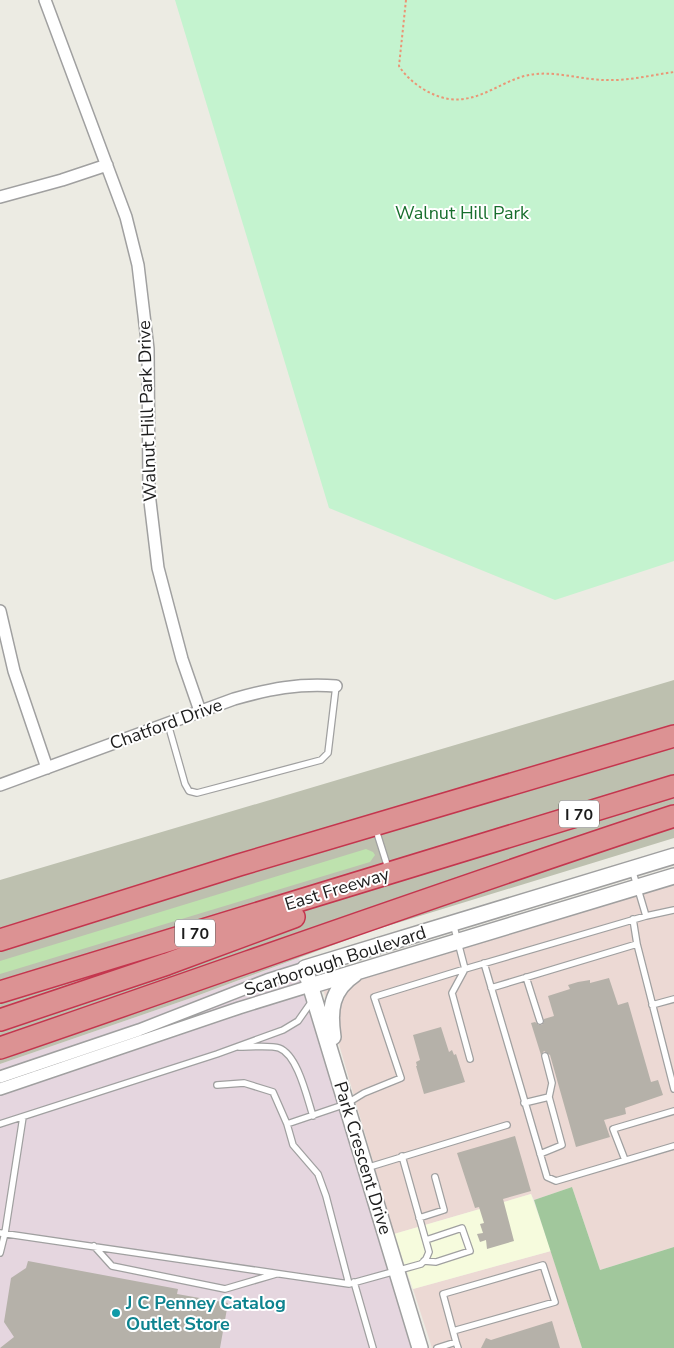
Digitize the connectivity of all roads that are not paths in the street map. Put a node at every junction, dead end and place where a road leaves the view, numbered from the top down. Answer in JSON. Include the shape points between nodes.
{"nodes":[{"id":1,"x":45,"y":0,"type":"edge"},
{"id":2,"x":107,"y":165,"type":"junction"},
{"id":3,"x":0,"y":197,"type":"edge"},
{"id":4,"x":0,"y":611,"type":"edge"},
{"id":5,"x":336,"y":686,"type":"joint"},
{"id":6,"x":200,"y":711,"type":"junction"},
{"id":7,"x":168,"y":724,"type":"junction"},
{"id":8,"x":674,"y":736,"type":"edge"},
{"id":9,"x":48,"y":768,"type":"junction"},
{"id":10,"x":0,"y":785,"type":"edge"},
{"id":11,"x":674,"y":786,"type":"edge"},
{"id":12,"x":674,"y":816,"type":"edge"},
{"id":13,"x":374,"y":825,"type":"junction"},
{"id":14,"x":674,"y":856,"type":"edge"},
{"id":15,"x":239,"y":865,"type":"junction"},
{"id":16,"x":632,"y":869,"type":"junction"},
{"id":17,"x":390,"y":873,"type":"junction"},
{"id":18,"x":674,"y":876,"type":"edge"},
{"id":19,"x":637,"y":887,"type":"junction"},
{"id":20,"x":674,"y":910,"type":"edge"},
{"id":21,"x":646,"y":916,"type":"junction"},
{"id":22,"x":633,"y":920,"type":"junction"},
{"id":23,"x":453,"y":923,"type":"junction"},
{"id":24,"x":0,"y":928,"type":"edge"},
{"id":25,"x":334,"y":932,"type":"junction"},
{"id":26,"x":0,"y":940,"type":"edge"},
{"id":27,"x":458,"y":941,"type":"junction"},
{"id":28,"x":637,"y":944,"type":"junction"},
{"id":29,"x":484,"y":963,"type":"junction"},
{"id":30,"x":305,"y":968,"type":"junction"},
{"id":31,"x":465,"y":969,"type":"junction"},
{"id":32,"x":358,"y":972,"type":"junction"},
{"id":33,"x":526,"y":978,"type":"junction"},
{"id":34,"x":491,"y":988,"type":"junction"},
{"id":35,"x":0,"y":992,"type":"edge"},
{"id":36,"x":312,"y":992,"type":"junction"},
{"id":37,"x":674,"y":1000,"type":"edge"},
{"id":38,"x":652,"y":1005,"type":"junction"},
{"id":39,"x":0,"y":1020,"type":"edge"},
{"id":40,"x":540,"y":1021,"type":"dead end"},
{"id":41,"x":0,"y":1034,"type":"edge"},
{"id":42,"x":235,"y":1046,"type":"junction"},
{"id":43,"x":0,"y":1048,"type":"edge"},
{"id":44,"x":545,"y":1056,"type":"dead end"},
{"id":45,"x":470,"y":1059,"type":"dead end"},
{"id":46,"x":0,"y":1077,"type":"edge"},
{"id":47,"x":339,"y":1078,"type":"junction"},
{"id":48,"x":217,"y":1085,"type":"dead end"},
{"id":49,"x":0,"y":1089,"type":"edge"},
{"id":50,"x":674,"y":1090,"type":"edge"},
{"id":51,"x":548,"y":1097,"type":"junction"},
{"id":52,"x":346,"y":1104,"type":"junction"},
{"id":53,"x":524,"y":1104,"type":"junction"},
{"id":54,"x":674,"y":1110,"type":"edge"},
{"id":55,"x":313,"y":1116,"type":"junction"},
{"id":56,"x":23,"y":1117,"type":"junction"},
{"id":57,"x":0,"y":1124,"type":"edge"},
{"id":58,"x":287,"y":1124,"type":"junction"},
{"id":59,"x":507,"y":1125,"type":"dead end"},
{"id":60,"x":674,"y":1146,"type":"edge"},
{"id":61,"x":540,"y":1154,"type":"junction"},
{"id":62,"x":402,"y":1156,"type":"junction"},
{"id":63,"x":624,"y":1160,"type":"junction"},
{"id":64,"x":366,"y":1168,"type":"junction"},
{"id":65,"x":435,"y":1177,"type":"dead end"},
{"id":66,"x":419,"y":1218,"type":"junction"},
{"id":67,"x":2,"y":1233,"type":"edge"},
{"id":68,"x":426,"y":1240,"type":"junction"},
{"id":69,"x":94,"y":1246,"type":"junction"},
{"id":70,"x":0,"y":1253,"type":"edge"},
{"id":71,"x":424,"y":1261,"type":"junction"},
{"id":72,"x":397,"y":1271,"type":"junction"},
{"id":73,"x":278,"y":1273,"type":"junction"},
{"id":74,"x":352,"y":1283,"type":"junction"},
{"id":75,"x":453,"y":1331,"type":"junction"},
{"id":76,"x":457,"y":1345,"type":"edge"},
{"id":77,"x":373,"y":1348,"type":"edge"},
{"id":78,"x":420,"y":1348,"type":"edge"},
{"id":79,"x":437,"y":1348,"type":"edge"}],
"edges":[{"from":1,"to":2,"type":"street","name":"Walnut Hill Park Drive"},
{"from":2,"to":3,"type":"street"},
{"from":2,"to":6,"type":"street","name":"Walnut Hill Park Drive","via":[[132,240],[144,306],[148,349],[149,493],[158,568],[182,660]]},
{"from":4,"to":9,"type":"street","via":[[14,671]]},
{"from":5,"to":6,"type":"street","name":"Chatford Drive","via":[[314,684],[261,691]]},
{"from":5,"to":7,"type":"lane","via":[[328,753],[321,760],[197,794],[189,791],[185,784]]},
{"from":6,"to":7,"type":"street","name":"Chatford Drive"},
{"from":7,"to":9,"type":"street","name":"Chatford Drive"},
{"from":8,"to":13,"type":"highway"},
{"from":9,"to":10,"type":"street","name":"Chatford Drive"},
{"from":11,"to":17,"type":"highway","name":"East Freeway","number":"I 70"},
{"from":12,"to":25,"type":"highway"},
{"from":13,"to":15,"type":"highway"},
{"from":13,"to":17,"type":"lane"},
{"from":14,"to":16,"type":"street","name":"Scarborough Boulevard"},
{"from":15,"to":24,"type":"highway"},
{"from":15,"to":26,"type":"highway"},
{"from":16,"to":19,"type":"lane"},
{"from":16,"to":23,"type":"street","name":"Scarborough Boulevard"},
{"from":17,"to":35,"type":"highway","name":"East Freeway","number":"I 70"},
{"from":17,"to":39,"type":"highway","via":[[343,900]]},
{"from":18,"to":19,"type":"street","name":"Scarborough Boulevard"},
{"from":19,"to":21,"type":"lane"},
{"from":19,"to":27,"type":"street","name":"Scarborough Boulevard"},
{"from":20,"to":21,"type":"lane"},
{"from":21,"to":22,"type":"lane"},
{"from":22,"to":28,"type":"lane"},
{"from":22,"to":29,"type":"lane"},
{"from":23,"to":27,"type":"lane"},
{"from":23,"to":30,"type":"street","name":"Scarborough Boulevard"},
{"from":25,"to":41,"type":"highway","via":[[63,1011]]},
{"from":25,"to":43,"type":"highway"},
{"from":27,"to":31,"type":"lane"},
{"from":27,"to":32,"type":"street","name":"Scarborough Boulevard"},
{"from":28,"to":33,"type":"lane"},
{"from":28,"to":38,"type":"lane"},
{"from":29,"to":31,"type":"lane"},
{"from":29,"to":34,"type":"lane"},
{"from":30,"to":36,"type":"street","name":"Park Crescent Drive"},
{"from":30,"to":46,"type":"street","name":"Scarborough Boulevard","via":[[139,1030]]},
{"from":31,"to":45,"type":"lane","via":[[452,993]]},
{"from":31,"to":52,"type":"lane","via":[[374,996],[401,1078]]},
{"from":32,"to":36,"type":"street","name":"Scarborough Boulevard"},
{"from":32,"to":47,"type":"street","via":[[341,987],[330,1012]]},
{"from":33,"to":34,"type":"lane"},
{"from":33,"to":40,"type":"lane"},
{"from":34,"to":53,"type":"lane"},
{"from":36,"to":42,"type":"lane","via":[[300,1017],[291,1026]]},
{"from":36,"to":47,"type":"street","name":"Park Crescent Drive"},
{"from":36,"to":49,"type":"street","name":"Scarborough Boulevard","via":[[239,1008]]},
{"from":37,"to":38,"type":"lane"},
{"from":38,"to":50,"type":"lane"},
{"from":42,"to":55,"type":"lane","via":[[278,1048],[290,1055]]},
{"from":42,"to":56,"type":"lane"},
{"from":44,"to":51,"type":"lane","via":[[552,1083]]},
{"from":47,"to":52,"type":"street","name":"Park Crescent Drive"},
{"from":48,"to":58,"type":"lane","via":[[244,1083],[273,1092]]},
{"from":51,"to":53,"type":"lane"},
{"from":51,"to":61,"type":"lane","via":[[562,1145]]},
{"from":52,"to":55,"type":"lane"},
{"from":52,"to":64,"type":"street","name":"Park Crescent Drive"},
{"from":53,"to":61,"type":"lane"},
{"from":54,"to":63,"type":"lane","via":[[613,1129]]},
{"from":55,"to":58,"type":"lane"},
{"from":56,"to":57,"type":"lane"},
{"from":56,"to":67,"type":"lane"},
{"from":58,"to":74,"type":"lane","via":[[293,1145],[318,1174]]},
{"from":59,"to":62,"type":"lane"},
{"from":60,"to":63,"type":"lane"},
{"from":61,"to":63,"type":"lane","via":[[547,1177],[556,1181]]},
{"from":62,"to":64,"type":"lane"},
{"from":62,"to":66,"type":"lane"},
{"from":64,"to":72,"type":"street","name":"Park Crescent Drive"},
{"from":65,"to":66,"type":"lane","via":[[444,1210]]},
{"from":66,"to":68,"type":"lane"},
{"from":67,"to":69,"type":"lane"},
{"from":67,"to":70,"type":"lane"},
{"from":68,"to":71,"type":"lane","via":[[429,1252]]},
{"from":68,"to":71,"type":"lane","via":[[462,1228],[470,1251],[436,1262]]},
{"from":69,"to":73,"type":"lane"},
{"from":69,"to":73,"type":"lane","via":[[112,1266],[225,1288]]},
{"from":71,"to":72,"type":"lane"},
{"from":72,"to":74,"type":"lane"},
{"from":72,"to":78,"type":"street","name":"Park Crescent Drive"},
{"from":73,"to":74,"type":"lane"},
{"from":74,"to":77,"type":"lane"},
{"from":75,"to":75,"type":"lane","via":[[442,1294],[543,1265],[555,1302]]},
{"from":75,"to":76,"type":"lane"},
{"from":76,"to":79,"type":"lane"}]}
